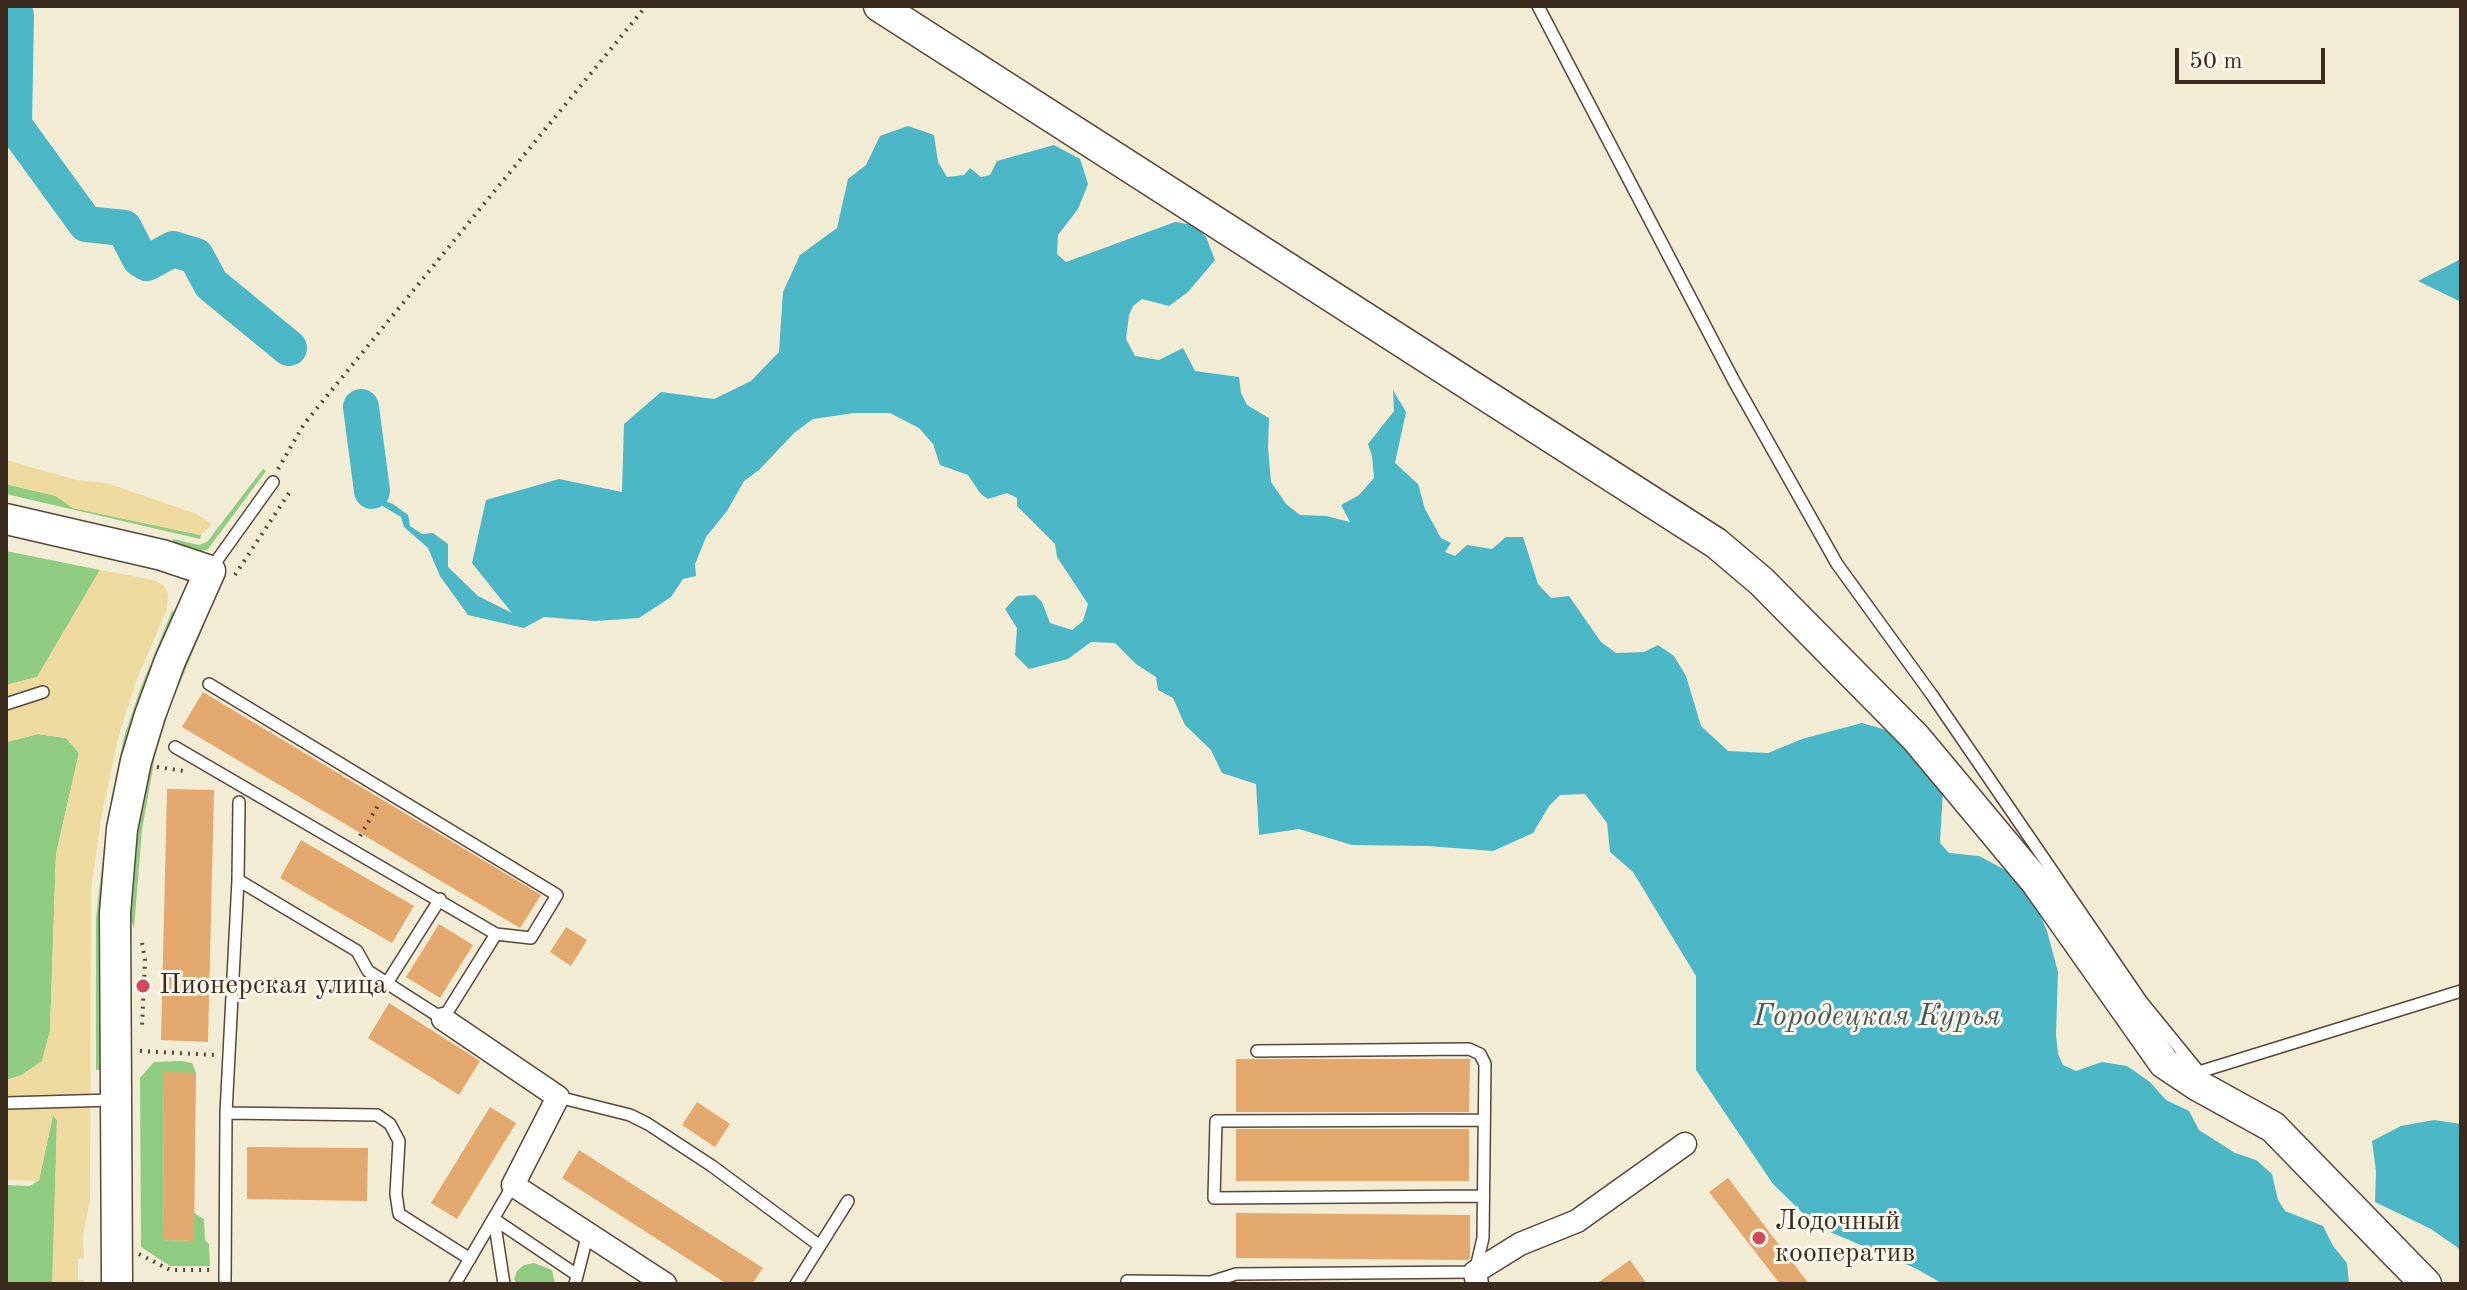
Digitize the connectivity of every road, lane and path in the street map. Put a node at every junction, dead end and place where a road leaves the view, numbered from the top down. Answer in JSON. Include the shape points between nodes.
{"nodes":[{"id":1,"x":646,"y":6,"type":"edge"},
{"id":2,"x":879,"y":6,"type":"edge"},
{"id":3,"x":1538,"y":6,"type":"edge"},
{"id":4,"x":281,"y":462,"type":"dead end"},
{"id":5,"x":273,"y":482,"type":"dead end"},
{"id":6,"x":6,"y":519,"type":"edge"},
{"id":7,"x":210,"y":571,"type":"junction"},
{"id":8,"x":209,"y":684,"type":"dead end"},
{"id":9,"x":43,"y":692,"type":"dead end"},
{"id":10,"x":6,"y":704,"type":"edge"},
{"id":11,"x":175,"y":747,"type":"dead end"},
{"id":12,"x":159,"y":755,"type":"dead end"},
{"id":13,"x":154,"y":779,"type":"dead end"},
{"id":14,"x":386,"y":791,"type":"junction"},
{"id":15,"x":239,"y":802,"type":"dead end"},
{"id":16,"x":352,"y":849,"type":"junction"},
{"id":17,"x":238,"y":880,"type":"junction"},
{"id":18,"x":440,"y":899,"type":"junction"},
{"id":19,"x":140,"y":934,"type":"dead end"},
{"id":20,"x":496,"y":934,"type":"junction"},
{"id":21,"x":387,"y":983,"type":"junction"},
{"id":22,"x":2461,"y":991,"type":"edge"},
{"id":23,"x":443,"y":1019,"type":"junction"},
{"id":24,"x":140,"y":1036,"type":"dead end"},
{"id":25,"x":1257,"y":1051,"type":"dead end"},
{"id":26,"x":222,"y":1056,"type":"dead end"},
{"id":27,"x":137,"y":1060,"type":"dead end"},
{"id":28,"x":558,"y":1097,"type":"junction"},
{"id":29,"x":116,"y":1100,"type":"junction"},
{"id":30,"x":6,"y":1103,"type":"edge"},
{"id":31,"x":226,"y":1113,"type":"junction"},
{"id":32,"x":1484,"y":1120,"type":"junction"},
{"id":33,"x":1685,"y":1144,"type":"dead end"},
{"id":34,"x":513,"y":1185,"type":"junction"},
{"id":35,"x":1483,"y":1196,"type":"junction"},
{"id":36,"x":848,"y":1201,"type":"dead end"},
{"id":37,"x":494,"y":1219,"type":"junction"},
{"id":38,"x":588,"y":1233,"type":"junction"},
{"id":39,"x":820,"y":1246,"type":"junction"},
{"id":40,"x":137,"y":1253,"type":"dead end"},
{"id":41,"x":470,"y":1259,"type":"junction"},
{"id":42,"x":225,"y":1270,"type":"junction"},
{"id":43,"x":1476,"y":1278,"type":"edge"},
{"id":44,"x":576,"y":1280,"type":"edge"},
{"id":45,"x":1127,"y":1281,"type":"dead end"},
{"id":46,"x":1218,"y":1282,"type":"edge"},
{"id":47,"x":117,"y":1284,"type":"edge"},
{"id":48,"x":225,"y":1284,"type":"edge"},
{"id":49,"x":455,"y":1284,"type":"edge"},
{"id":50,"x":504,"y":1284,"type":"edge"},
{"id":51,"x":665,"y":1284,"type":"edge"},
{"id":52,"x":796,"y":1284,"type":"edge"},
{"id":53,"x":2426,"y":1284,"type":"edge"}],
"edges":[{"from":1,"to":4,"type":"path","via":[[352,364]]},
{"from":2,"to":53,"type":"main road","via":[[1716,543],[1762,582],[1916,738],[2037,883],[2164,1063],[2273,1127]]},
{"from":3,"to":22,"type":"lane","via":[[1735,383],[1837,564],[2142,1002],[2199,1072]]},
{"from":5,"to":7,"type":"lane"},
{"from":6,"to":7,"type":"main road"},
{"from":7,"to":29,"type":"main road","via":[[150,715],[122,829],[115,913]]},
{"from":8,"to":14,"type":"lane"},
{"from":9,"to":10,"type":"lane"},
{"from":11,"to":16,"type":"lane"},
{"from":12,"to":13,"type":"path"},
{"from":14,"to":16,"type":"path"},
{"from":14,"to":20,"type":"lane","via":[[557,895],[531,938]]},
{"from":15,"to":17,"type":"lane"},
{"from":16,"to":18,"type":"lane"},
{"from":17,"to":21,"type":"lane","via":[[357,951],[368,971]]},
{"from":17,"to":31,"type":"lane"},
{"from":18,"to":20,"type":"lane"},
{"from":18,"to":21,"type":"lane"},
{"from":19,"to":24,"type":"path","via":[[145,960]]},
{"from":20,"to":23,"type":"lane"},
{"from":21,"to":23,"type":"lane"},
{"from":23,"to":28,"type":"street"},
{"from":25,"to":32,"type":"lane","via":[[1469,1049],[1485,1064]]},
{"from":26,"to":27,"type":"path","via":[[137,1051]]},
{"from":28,"to":34,"type":"street"},
{"from":28,"to":39,"type":"lane","via":[[648,1124]]},
{"from":29,"to":30,"type":"lane"},
{"from":29,"to":47,"type":"main road"},
{"from":31,"to":41,"type":"lane","via":[[377,1115],[390,1124],[399,1141],[399,1214]]},
{"from":31,"to":42,"type":"lane"},
{"from":32,"to":35,"type":"lane"},
{"from":32,"to":35,"type":"lane","via":[[1216,1121],[1214,1198]]},
{"from":33,"to":43,"type":"street","via":[[1577,1221],[1520,1244]]},
{"from":34,"to":37,"type":"lane"},
{"from":34,"to":38,"type":"street"},
{"from":35,"to":43,"type":"lane"},
{"from":36,"to":39,"type":"lane"},
{"from":37,"to":41,"type":"lane"},
{"from":37,"to":44,"type":"lane"},
{"from":37,"to":50,"type":"lane"},
{"from":38,"to":44,"type":"lane"},
{"from":38,"to":51,"type":"street"},
{"from":39,"to":52,"type":"lane"},
{"from":40,"to":42,"type":"path","via":[[170,1270]]},
{"from":41,"to":49,"type":"lane"},
{"from":42,"to":48,"type":"lane"},
{"from":43,"to":46,"type":"lane","via":[[1236,1274]]},
{"from":45,"to":46,"type":"lane"}]}
